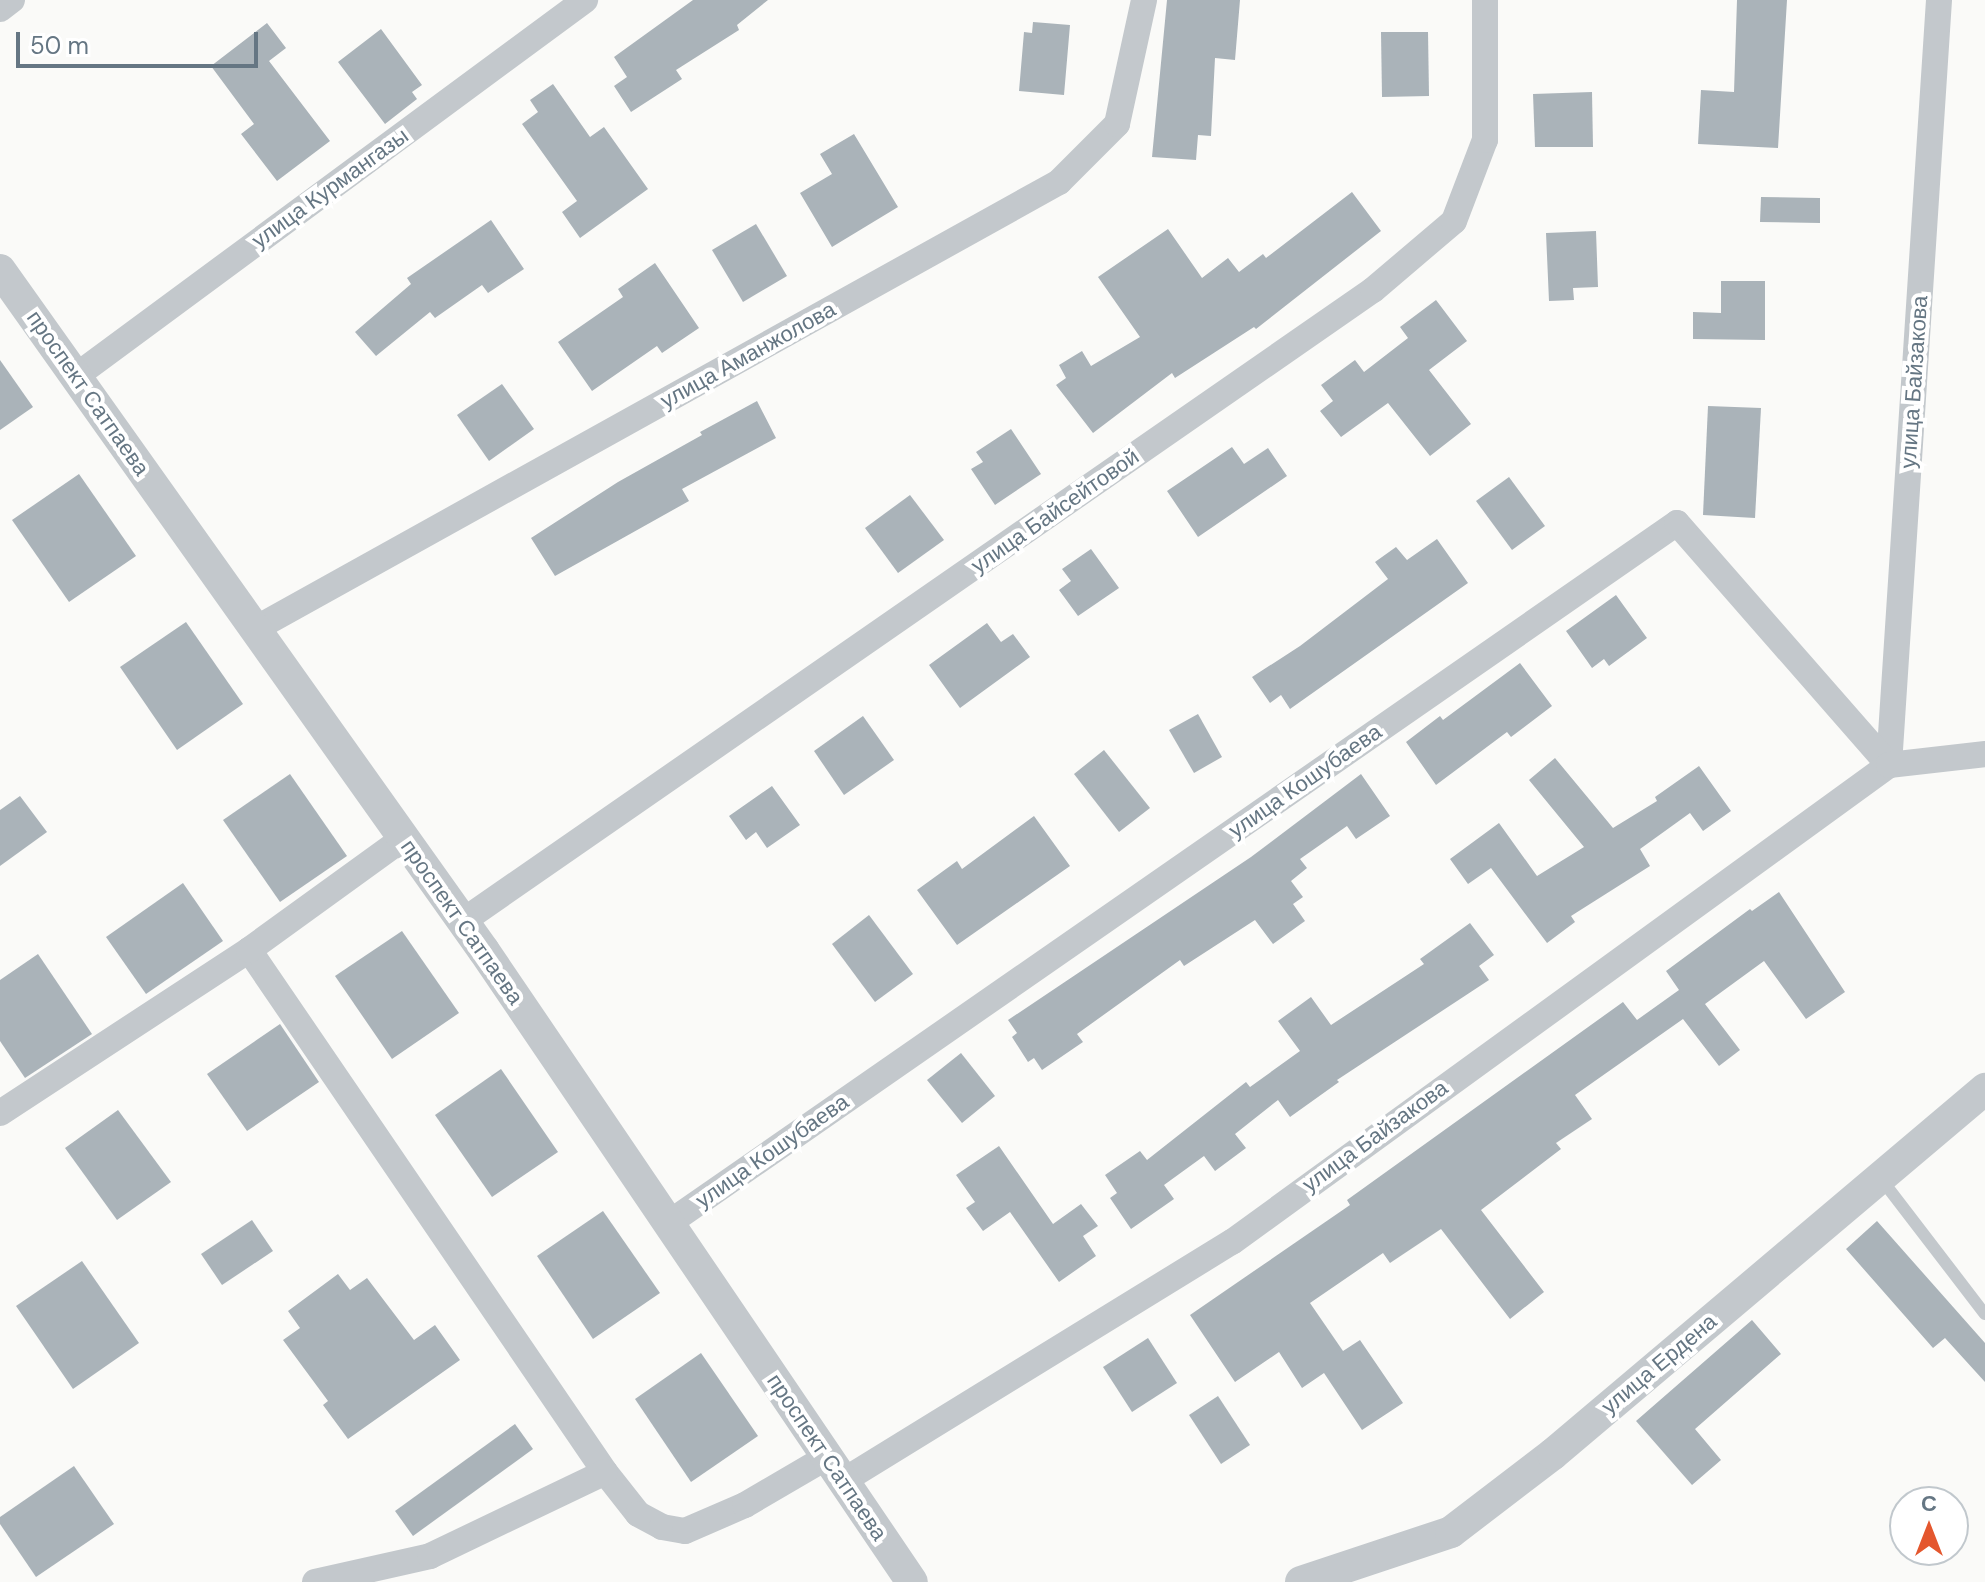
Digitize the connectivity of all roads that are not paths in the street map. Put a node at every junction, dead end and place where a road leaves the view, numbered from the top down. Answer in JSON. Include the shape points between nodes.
{"nodes":[{"id":1,"x":12,"y":0,"type":"edge"},
{"id":2,"x":585,"y":0,"type":"edge"},
{"id":3,"x":1144,"y":0,"type":"edge"},
{"id":4,"x":1485,"y":0,"type":"edge"},
{"id":5,"x":1939,"y":0,"type":"edge"},
{"id":6,"x":0,"y":9,"type":"edge"},
{"id":7,"x":0,"y":270,"type":"edge"},
{"id":8,"x":76,"y":376,"type":"junction"},
{"id":9,"x":255,"y":629,"type":"junction"},
{"id":10,"x":1985,"y":754,"type":"edge"},
{"id":11,"x":1889,"y":765,"type":"junction"},
{"id":12,"x":404,"y":838,"type":"junction"},
{"id":13,"x":463,"y":921,"type":"junction"},
{"id":14,"x":249,"y":950,"type":"junction"},
{"id":15,"x":1985,"y":1089,"type":"edge"},
{"id":16,"x":0,"y":1113,"type":"edge"},
{"id":17,"x":1880,"y":1177,"type":"junction"},
{"id":18,"x":669,"y":1223,"type":"junction"},
{"id":19,"x":1985,"y":1314,"type":"edge"},
{"id":20,"x":835,"y":1469,"type":"junction"},
{"id":21,"x":605,"y":1472,"type":"junction"},
{"id":22,"x":315,"y":1582,"type":"edge"},
{"id":23,"x":912,"y":1582,"type":"edge"},
{"id":24,"x":1301,"y":1582,"type":"edge"}],
"edges":[{"from":1,"to":6,"type":"street"},
{"from":2,"to":8,"type":"street","name":"улица Курмангазы"},
{"from":3,"to":9,"type":"street","name":"улица Аманжолова","via":[[1117,124],[1059,182]]},
{"from":4,"to":13,"type":"street","name":"улица Байсейтовой","via":[[1485,140],[1454,221],[1373,290]]},
{"from":5,"to":11,"type":"street","name":"улица Байзакова"},
{"from":7,"to":8,"type":"street","name":"проспект Сатпаева"},
{"from":8,"to":9,"type":"street","name":"проспект Сатпаева"},
{"from":9,"to":12,"type":"street","name":"проспект Сатпаева"},
{"from":10,"to":11,"type":"street","name":"улица Байзакова"},
{"from":11,"to":18,"type":"street","name":"улица Кошубаева","via":[[1677,523]]},
{"from":11,"to":20,"type":"street","name":"улица Байзакова","via":[[1232,1242]]},
{"from":12,"to":13,"type":"street","name":"проспект Сатпаева"},
{"from":12,"to":14,"type":"street"},
{"from":13,"to":18,"type":"street","name":"проспект Сатпаева"},
{"from":14,"to":16,"type":"street"},
{"from":14,"to":21,"type":"street","name":"улица Байзакова"},
{"from":15,"to":17,"type":"street","name":"улица Ердена"},
{"from":17,"to":19,"type":"lane"},
{"from":17,"to":24,"type":"street","name":"улица Ердена","via":[[1553,1454],[1451,1532]]},
{"from":18,"to":20,"type":"street","name":"проспект Сатпаева"},
{"from":20,"to":21,"type":"street","name":"улица Байзакова","via":[[685,1531],[662,1527],[638,1514]]},
{"from":20,"to":23,"type":"street","name":"проспект Сатпаева"},
{"from":21,"to":22,"type":"street","via":[[430,1556]]}]}
